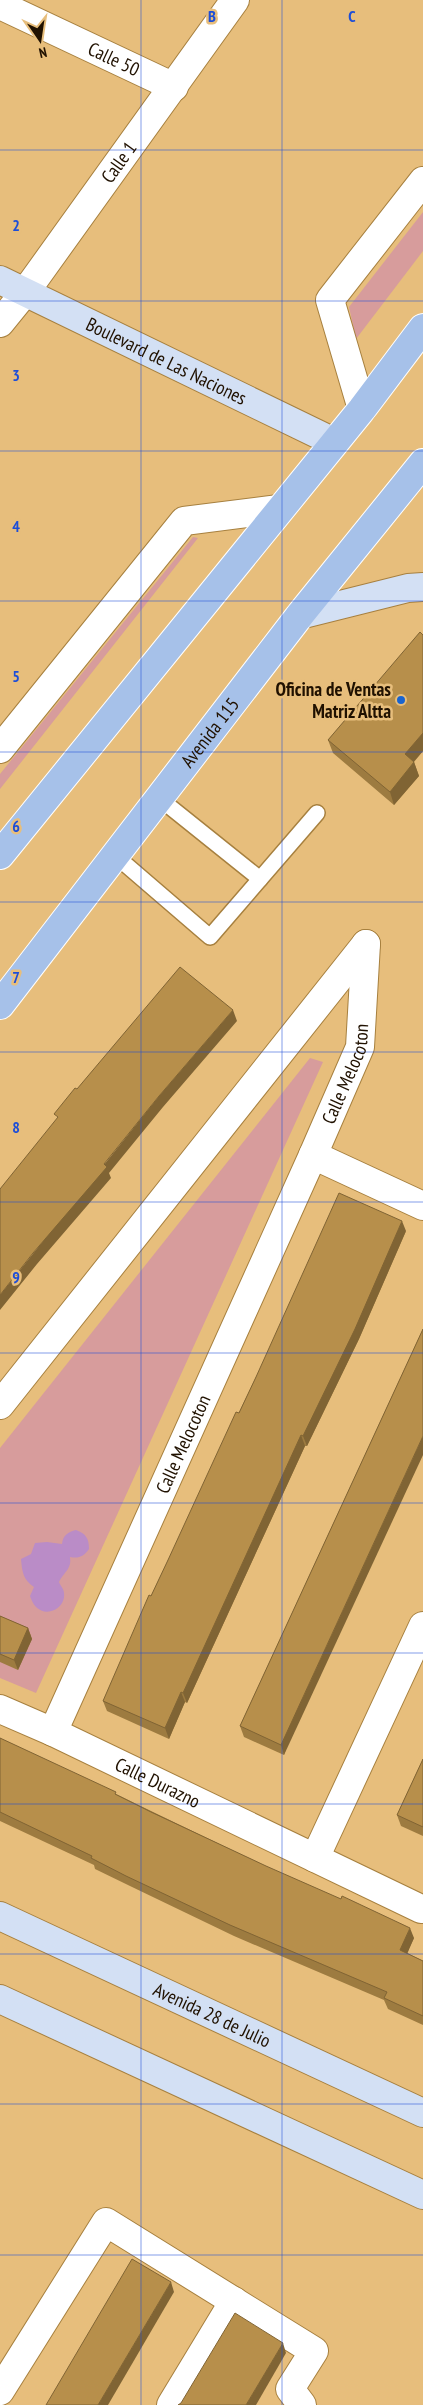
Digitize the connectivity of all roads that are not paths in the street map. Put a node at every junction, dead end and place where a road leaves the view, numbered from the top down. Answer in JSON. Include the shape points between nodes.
{"nodes":[{"id":1,"x":235,"y":0,"type":"edge"},
{"id":2,"x":0,"y":5,"type":"edge"},
{"id":3,"x":174,"y":87,"type":"junction"},
{"id":4,"x":423,"y":180,"type":"edge"},
{"id":5,"x":0,"y":280,"type":"edge"},
{"id":6,"x":26,"y":291,"type":"junction"},
{"id":7,"x":0,"y":323,"type":"edge"},
{"id":8,"x":423,"y":328,"type":"edge"},
{"id":9,"x":362,"y":409,"type":"junction"},
{"id":10,"x":334,"y":442,"type":"junction"},
{"id":11,"x":423,"y":463,"type":"edge"},
{"id":12,"x":279,"y":509,"type":"junction"},
{"id":13,"x":423,"y":587,"type":"edge"},
{"id":14,"x":300,"y":615,"type":"junction"},
{"id":15,"x":0,"y":749,"type":"edge"},
{"id":16,"x":160,"y":798,"type":"junction"},
{"id":17,"x":317,"y":813,"type":"dead end"},
{"id":18,"x":0,"y":855,"type":"edge"},
{"id":19,"x":124,"y":863,"type":"dead end"},
{"id":20,"x":260,"y":879,"type":"junction"},
{"id":21,"x":0,"y":1005,"type":"edge"},
{"id":22,"x":314,"y":1155,"type":"junction"},
{"id":23,"x":423,"y":1206,"type":"edge"},
{"id":24,"x":0,"y":1405,"type":"edge"},
{"id":25,"x":423,"y":1626,"type":"edge"},
{"id":26,"x":0,"y":1709,"type":"edge"},
{"id":27,"x":53,"y":1732,"type":"junction"},
{"id":28,"x":315,"y":1858,"type":"junction"},
{"id":29,"x":421,"y":1909,"type":"dead end"},
{"id":30,"x":0,"y":1916,"type":"edge"},
{"id":31,"x":0,"y":1998,"type":"edge"},
{"id":32,"x":423,"y":2113,"type":"edge"},
{"id":33,"x":423,"y":2195,"type":"edge"},
{"id":34,"x":234,"y":2300,"type":"junction"},
{"id":35,"x":3,"y":2381,"type":"edge"},
{"id":36,"x":171,"y":2405,"type":"edge"},
{"id":37,"x":302,"y":2405,"type":"edge"}],
"edges":[{"from":1,"to":3,"type":"street","name":"Calle 1"},
{"from":2,"to":3,"type":"street","name":"Calle 50"},
{"from":3,"to":6,"type":"street","name":"Calle 1"},
{"from":4,"to":9,"type":"street","via":[[330,300]]},
{"from":5,"to":6,"type":"main road","name":"Boulevard de Las Naciones"},
{"from":6,"to":7,"type":"street","name":"Calle 1"},
{"from":6,"to":10,"type":"main road","name":"Boulevard de Las Naciones"},
{"from":8,"to":9,"type":"main road"},
{"from":9,"to":10,"type":"main road"},
{"from":10,"to":12,"type":"main road"},
{"from":11,"to":14,"type":"main road","name":"Avenida 115"},
{"from":12,"to":15,"type":"street","via":[[184,521]]},
{"from":12,"to":18,"type":"main road"},
{"from":13,"to":14,"type":"main road"},
{"from":14,"to":16,"type":"main road","name":"Avenida 115"},
{"from":16,"to":20,"type":"lane"},
{"from":16,"to":21,"type":"main road","name":"Avenida 115"},
{"from":17,"to":20,"type":"lane"},
{"from":19,"to":20,"type":"lane","via":[[210,937]]},
{"from":22,"to":23,"type":"street"},
{"from":22,"to":24,"type":"street","name":"Calle Melocoton","via":[[360,1047],[366,944]]},
{"from":22,"to":27,"type":"street","name":"Calle Melocoton"},
{"from":25,"to":28,"type":"street"},
{"from":26,"to":27,"type":"street","name":"Calle Durazno"},
{"from":27,"to":28,"type":"street","name":"Calle Durazno"},
{"from":28,"to":29,"type":"street","name":"Calle Durazno"},
{"from":30,"to":32,"type":"main road","name":"Avenida 28 de Julio"},
{"from":31,"to":33,"type":"main road"},
{"from":34,"to":35,"type":"street","via":[[106,2222]]},
{"from":34,"to":36,"type":"street"},
{"from":34,"to":37,"type":"street","via":[[314,2351],[290,2389]]}]}
